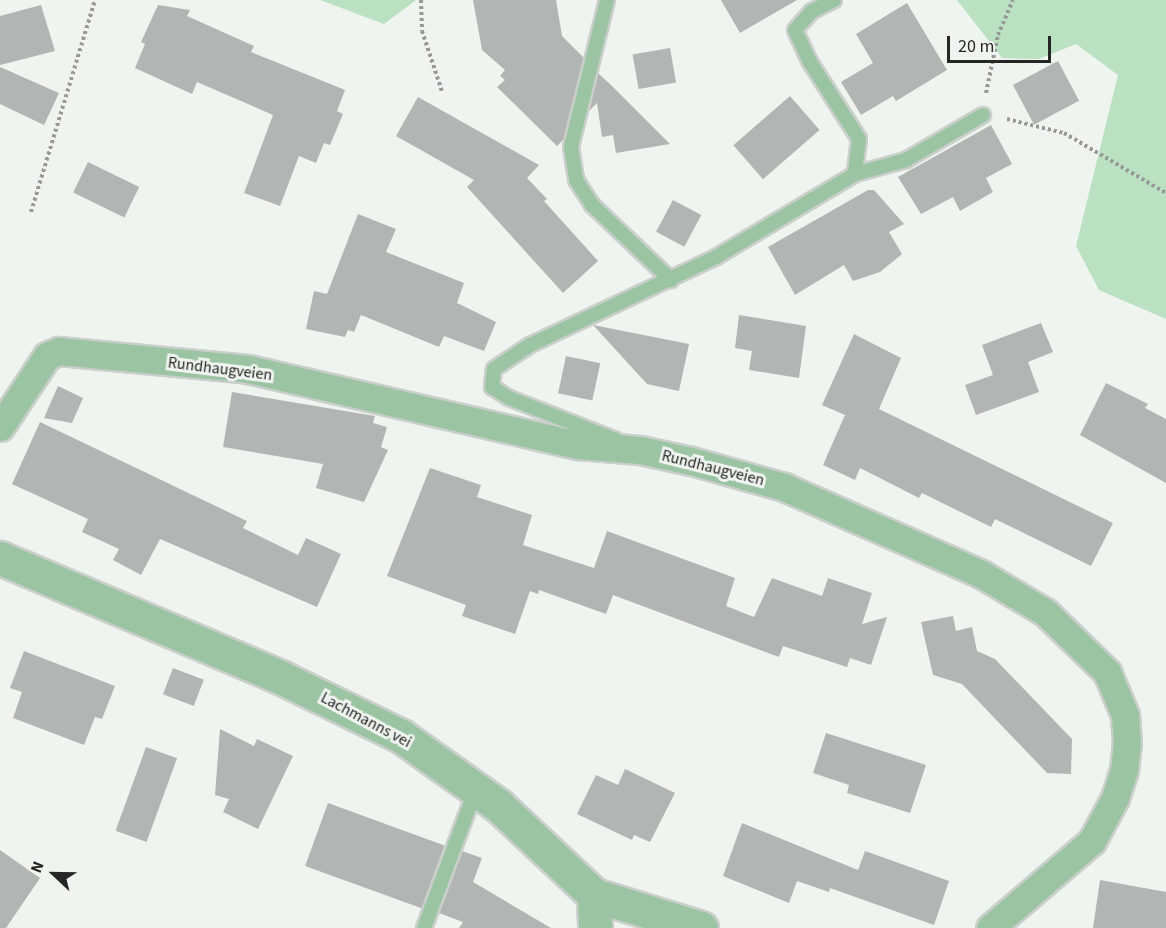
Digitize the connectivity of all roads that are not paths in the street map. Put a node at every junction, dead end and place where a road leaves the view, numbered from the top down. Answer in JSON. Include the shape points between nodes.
{"nodes":[{"id":1,"x":607,"y":0,"type":"edge"},
{"id":2,"x":834,"y":0,"type":"edge"},
{"id":3,"x":983,"y":115,"type":"road end"},
{"id":4,"x":855,"y":174,"type":"junction"},
{"id":5,"x":671,"y":280,"type":"junction"},
{"id":6,"x":0,"y":428,"type":"edge"},
{"id":7,"x":640,"y":450,"type":"junction"},
{"id":8,"x":0,"y":558,"type":"edge"},
{"id":9,"x":476,"y":788,"type":"junction"},
{"id":10,"x":594,"y":895,"type":"junction"},
{"id":11,"x":424,"y":928,"type":"edge"},
{"id":12,"x":595,"y":928,"type":"edge"},
{"id":13,"x":700,"y":928,"type":"edge"},
{"id":14,"x":990,"y":928,"type":"edge"}],
"edges":[{"from":1,"to":5,"type":"lane","via":[[571,147],[576,180],[592,205]]},
{"from":2,"to":4,"type":"lane","via":[[812,11],[795,30],[810,62],[860,139]]},
{"from":3,"to":4,"type":"lane","via":[[906,160]]},
{"from":4,"to":5,"type":"lane"},
{"from":5,"to":7,"type":"lane","via":[[530,345],[494,369],[492,387],[509,398]]},
{"from":6,"to":7,"type":"street","name":"Rundhaugveien","via":[[47,356],[59,351],[249,369],[578,445]]},
{"from":7,"to":14,"type":"street","name":"Rundhaugveien","via":[[784,487],[932,551],[1018,594],[1045,612],[1107,672],[1125,715],[1124,770],[1115,798],[1092,841],[1077,857]]},
{"from":8,"to":9,"type":"street","name":"Lachmanns vei","via":[[322,696],[401,736]]},
{"from":9,"to":10,"type":"street","name":"Lachmanns vei"},
{"from":9,"to":11,"type":"lane"},
{"from":10,"to":12,"type":"street"},
{"from":10,"to":13,"type":"street","name":"Lachmanns vei"}]}
